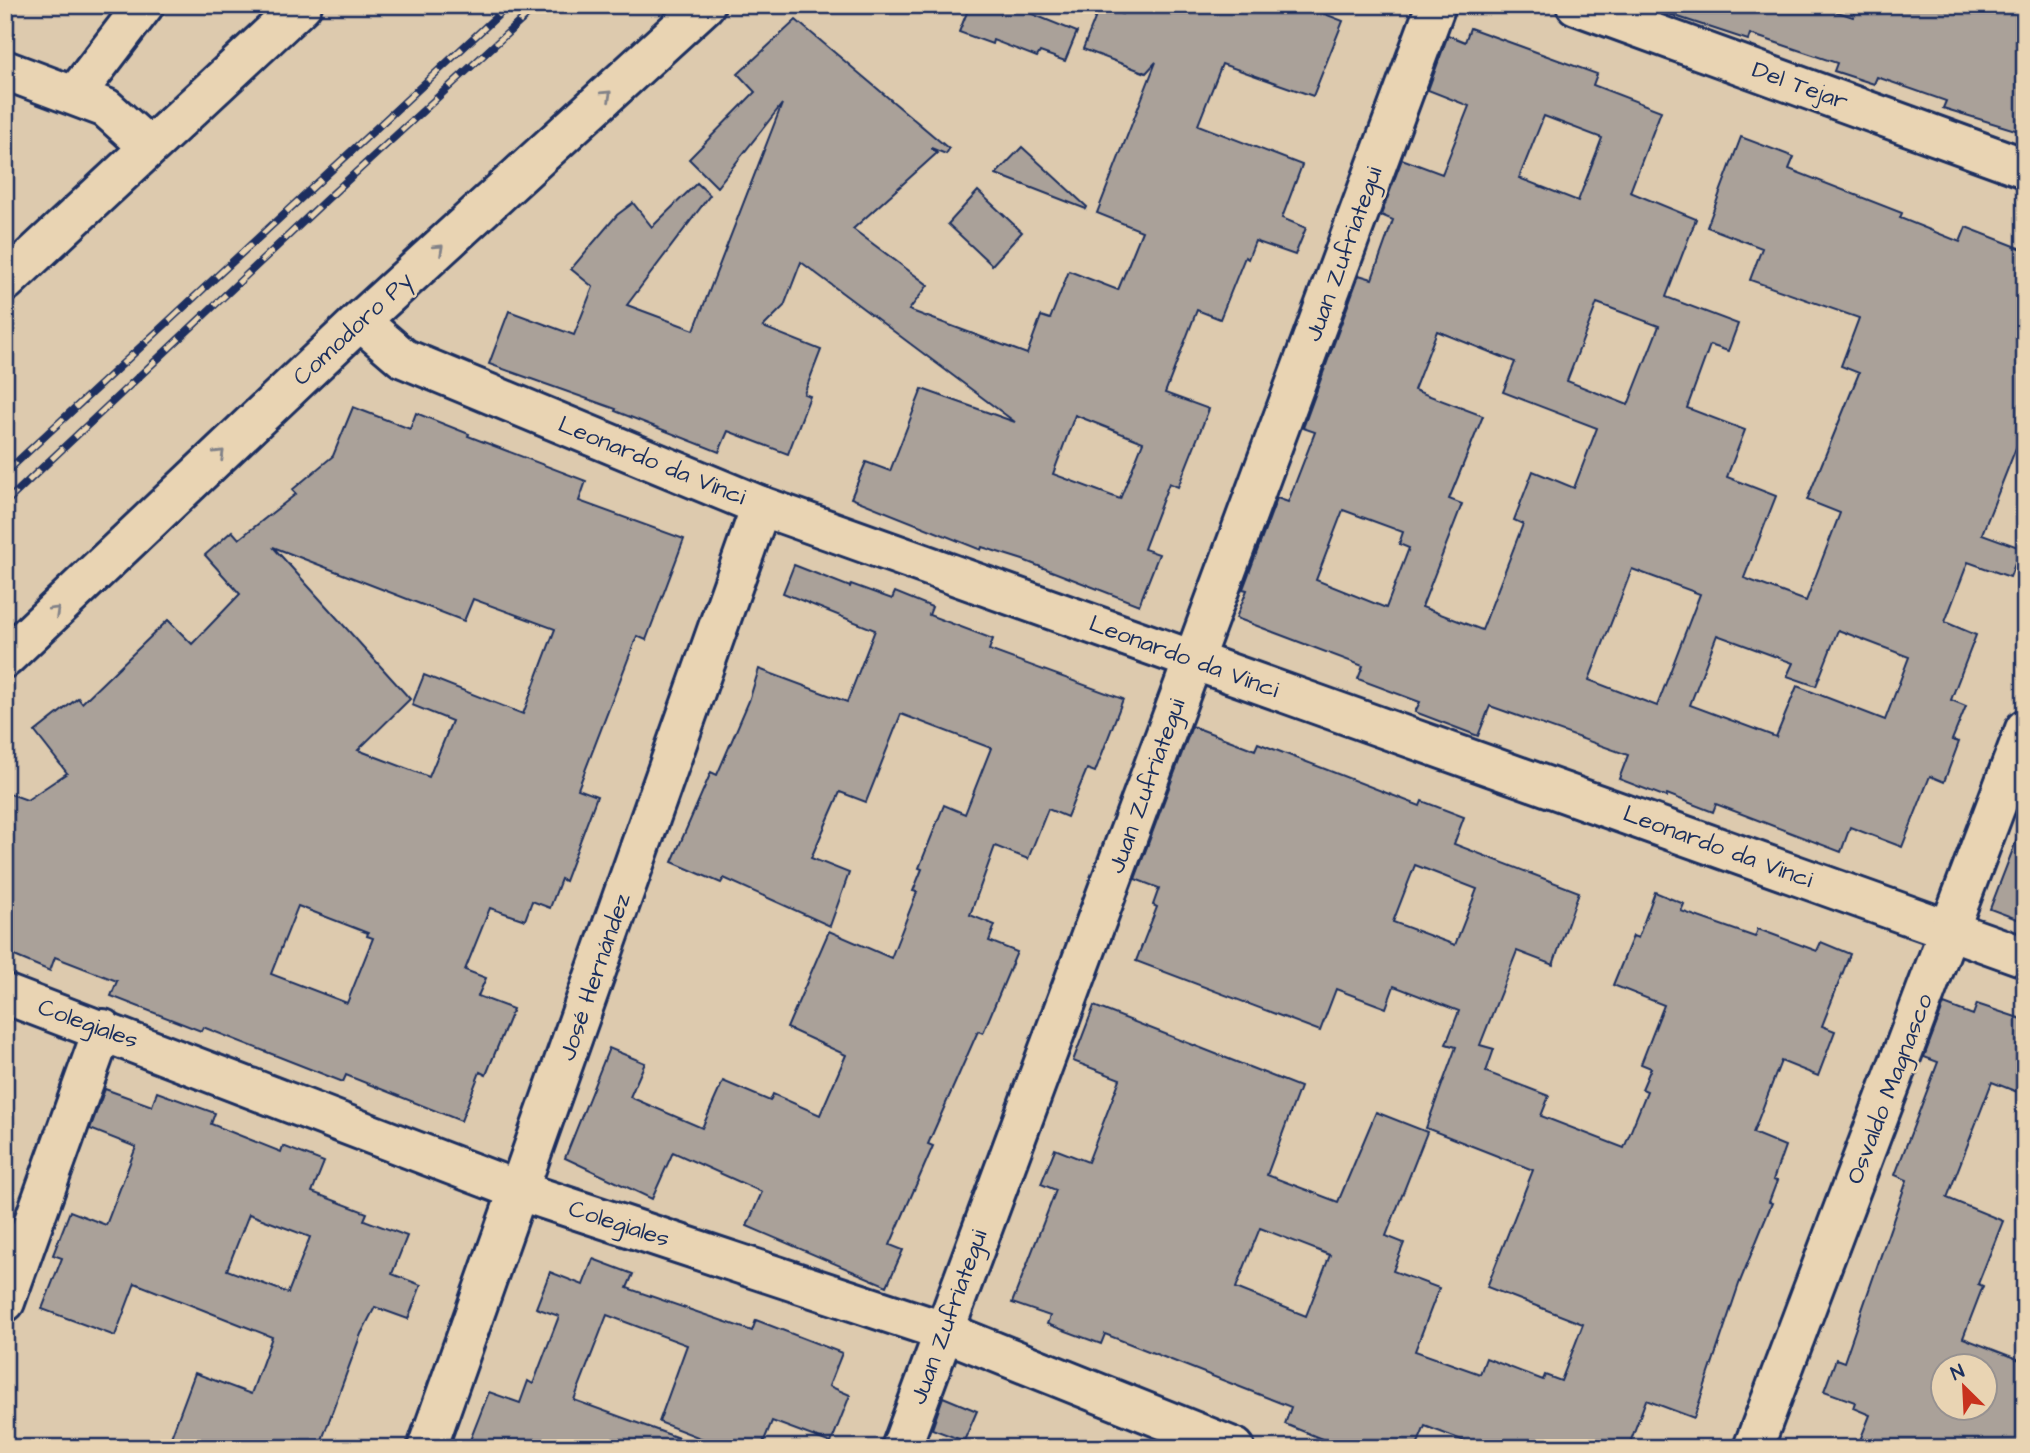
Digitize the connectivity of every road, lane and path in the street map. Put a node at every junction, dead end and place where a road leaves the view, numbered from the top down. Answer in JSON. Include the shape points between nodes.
{"nodes":[{"id":1,"x":144,"y":5,"type":"edge"},
{"id":2,"x":302,"y":5,"type":"edge"},
{"id":3,"x":705,"y":5,"type":"edge"},
{"id":4,"x":1436,"y":5,"type":"edge"},
{"id":5,"x":1576,"y":5,"type":"edge"},
{"id":6,"x":5,"y":70,"type":"edge"},
{"id":7,"x":75,"y":95,"type":"junction"},
{"id":8,"x":148,"y":146,"type":"junction"},
{"id":9,"x":2025,"y":168,"type":"edge"},
{"id":10,"x":5,"y":282,"type":"edge"},
{"id":11,"x":360,"y":321,"type":"junction"},
{"id":12,"x":761,"y":506,"type":"junction"},
{"id":13,"x":5,"y":658,"type":"edge"},
{"id":14,"x":1194,"y":660,"type":"junction"},
{"id":15,"x":2025,"y":729,"type":"edge"},
{"id":16,"x":1951,"y":930,"type":"junction"},
{"id":17,"x":2025,"y":957,"type":"edge"},
{"id":18,"x":5,"y":994,"type":"edge"},
{"id":19,"x":103,"y":1029,"type":"junction"},
{"id":20,"x":520,"y":1191,"type":"junction"},
{"id":21,"x":5,"y":1302,"type":"edge"},
{"id":22,"x":943,"y":1331,"type":"junction"},
{"id":23,"x":427,"y":1448,"type":"edge"},
{"id":24,"x":901,"y":1448,"type":"edge"},
{"id":25,"x":1235,"y":1448,"type":"edge"},
{"id":26,"x":1752,"y":1448,"type":"edge"}],
"edges":[{"from":1,"to":7,"type":"street"},
{"from":2,"to":8,"type":"street"},
{"from":11,"to":3,"type":"street","name":"Comodoro Py","one_way":true},
{"from":4,"to":14,"type":"street","name":"Juan Zufriategui"},
{"from":5,"to":9,"type":"street","name":"Del Tejar"},
{"from":6,"to":7,"type":"street"},
{"from":7,"to":8,"type":"street","via":[[106,108]]},
{"from":8,"to":10,"type":"street"},
{"from":11,"to":12,"type":"street","name":"Leonardo da Vinci","via":[[403,358]]},
{"from":13,"to":11,"type":"street","name":"Comodoro Py","one_way":true},
{"from":12,"to":14,"type":"street","name":"Leonardo da Vinci"},
{"from":12,"to":20,"type":"street","name":"José Hernández"},
{"from":14,"to":16,"type":"street","name":"Leonardo da Vinci"},
{"from":14,"to":22,"type":"street","name":"Juan Zufriategui"},
{"from":15,"to":16,"type":"street","name":"Osvaldo Magnasco"},
{"from":16,"to":17,"type":"street","name":"Leonardo da Vinci"},
{"from":16,"to":26,"type":"street","name":"Osvaldo Magnasco"},
{"from":18,"to":19,"type":"street","name":"Colegiales"},
{"from":19,"to":20,"type":"street","name":"Colegiales"},
{"from":19,"to":21,"type":"street"},
{"from":20,"to":22,"type":"street","name":"Colegiales"},
{"from":20,"to":23,"type":"street","name":"José Hernández"},
{"from":22,"to":24,"type":"street","name":"Juan Zufriategui"},
{"from":22,"to":25,"type":"street","name":"Colegiales"}]}
